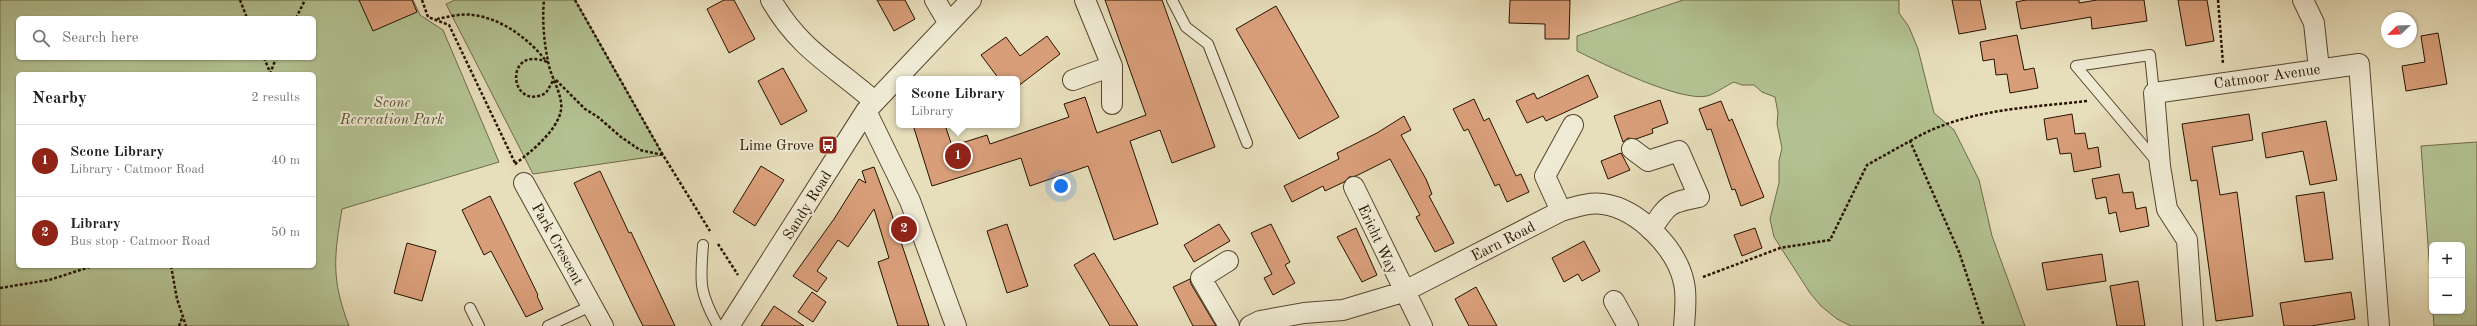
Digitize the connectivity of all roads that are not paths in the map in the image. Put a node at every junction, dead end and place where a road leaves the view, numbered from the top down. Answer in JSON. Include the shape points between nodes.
{"nodes":[{"id":1,"x":771,"y":0,"type":"edge"},
{"id":2,"x":935,"y":0,"type":"edge"},
{"id":3,"x":971,"y":0,"type":"edge"},
{"id":4,"x":1085,"y":0,"type":"edge"},
{"id":5,"x":1172,"y":0,"type":"edge"},
{"id":6,"x":2302,"y":0,"type":"edge"},
{"id":7,"x":948,"y":22,"type":"junction"},
{"id":8,"x":1112,"y":66,"type":"junction"},
{"id":9,"x":2319,"y":69,"type":"junction"},
{"id":10,"x":898,"y":76,"type":"edge"},
{"id":11,"x":896,"y":78,"type":"edge"},
{"id":12,"x":1073,"y":80,"type":"dead end"},
{"id":13,"x":2154,"y":93,"type":"junction"},
{"id":14,"x":1112,"y":104,"type":"dead end"},
{"id":15,"x":870,"y":106,"type":"junction"},
{"id":16,"x":1573,"y":125,"type":"dead end"},
{"id":17,"x":1247,"y":143,"type":"dead end"},
{"id":18,"x":1632,"y":149,"type":"dead end"},
{"id":19,"x":2160,"y":166,"type":"junction"},
{"id":20,"x":524,"y":183,"type":"road end"},
{"id":21,"x":1354,"y":187,"type":"dead end"},
{"id":22,"x":1561,"y":211,"type":"junction"},
{"id":23,"x":1651,"y":230,"type":"junction"},
{"id":24,"x":704,"y":245,"type":"dead end"},
{"id":25,"x":1228,"y":261,"type":"dead end"},
{"id":26,"x":1403,"y":292,"type":"junction"},
{"id":27,"x":1614,"y":301,"type":"dead end"},
{"id":28,"x":593,"y":305,"type":"junction"},
{"id":29,"x":470,"y":308,"type":"dead end"},
{"id":30,"x":1276,"y":322,"type":"edge"},
{"id":31,"x":479,"y":326,"type":"edge"},
{"id":32,"x":548,"y":326,"type":"edge"},
{"id":33,"x":603,"y":326,"type":"edge"},
{"id":34,"x":718,"y":326,"type":"edge"},
{"id":35,"x":729,"y":326,"type":"edge"},
{"id":36,"x":956,"y":326,"type":"edge"},
{"id":37,"x":1229,"y":326,"type":"edge"},
{"id":38,"x":1250,"y":326,"type":"edge"},
{"id":39,"x":1422,"y":326,"type":"edge"},
{"id":40,"x":1628,"y":326,"type":"edge"},
{"id":41,"x":1684,"y":326,"type":"edge"},
{"id":42,"x":2193,"y":326,"type":"edge"},
{"id":43,"x":2379,"y":326,"type":"edge"}],
"edges":[{"from":1,"to":15,"type":"street","via":[[790,28],[810,50]]},
{"from":2,"to":7,"type":"street"},
{"from":3,"to":7,"type":"street","name":"Sandy Road"},
{"from":4,"to":8,"type":"street"},
{"from":5,"to":17,"type":"lane","via":[[1186,27],[1208,44]]},
{"from":6,"to":9,"type":"street","via":[[2314,23]]},
{"from":7,"to":10,"type":"street","name":"Sandy Road"},
{"from":8,"to":12,"type":"street"},
{"from":8,"to":14,"type":"street"},
{"from":9,"to":13,"type":"street","name":"Catmoor Avenue"},
{"from":9,"to":43,"type":"street","name":"Catmoor Avenue","via":[[2359,64]]},
{"from":11,"to":15,"type":"street","name":"Sandy Road"},
{"from":13,"to":19,"type":"street"},
{"from":13,"to":19,"type":"lane","via":[[2150,55],[2076,66]]},
{"from":15,"to":35,"type":"street","name":"Sandy Road"},
{"from":15,"to":36,"type":"street","via":[[910,201]]},
{"from":16,"to":22,"type":"street","via":[[1545,176]]},
{"from":18,"to":23,"type":"street","via":[[1648,161],[1679,151],[1699,197],[1676,202],[1666,208]]},
{"from":19,"to":42,"type":"street","via":[[2167,209],[2187,240]]},
{"from":20,"to":28,"type":"street","name":"Park Crescent"},
{"from":21,"to":26,"type":"street","name":"Ericht Way"},
{"from":22,"to":23,"type":"street","name":"Earn Road","via":[[1578,206],[1604,204],[1643,221]]},
{"from":22,"to":26,"type":"street","name":"Earn Road"},
{"from":23,"to":41,"type":"street","name":"Earn Road","via":[[1674,258],[1685,284]]},
{"from":24,"to":34,"type":"lane","via":[[700,280],[707,306]]},
{"from":25,"to":37,"type":"street","via":[[1201,278]]},
{"from":26,"to":30,"type":"street","name":"Earn Road","via":[[1343,310]]},
{"from":26,"to":39,"type":"street","name":"Ericht Way"},
{"from":27,"to":40,"type":"street"},
{"from":28,"to":32,"type":"lane"},
{"from":28,"to":33,"type":"street","name":"Park Crescent"},
{"from":29,"to":31,"type":"lane"},
{"from":30,"to":38,"type":"street","name":"Earn Road"}]}
